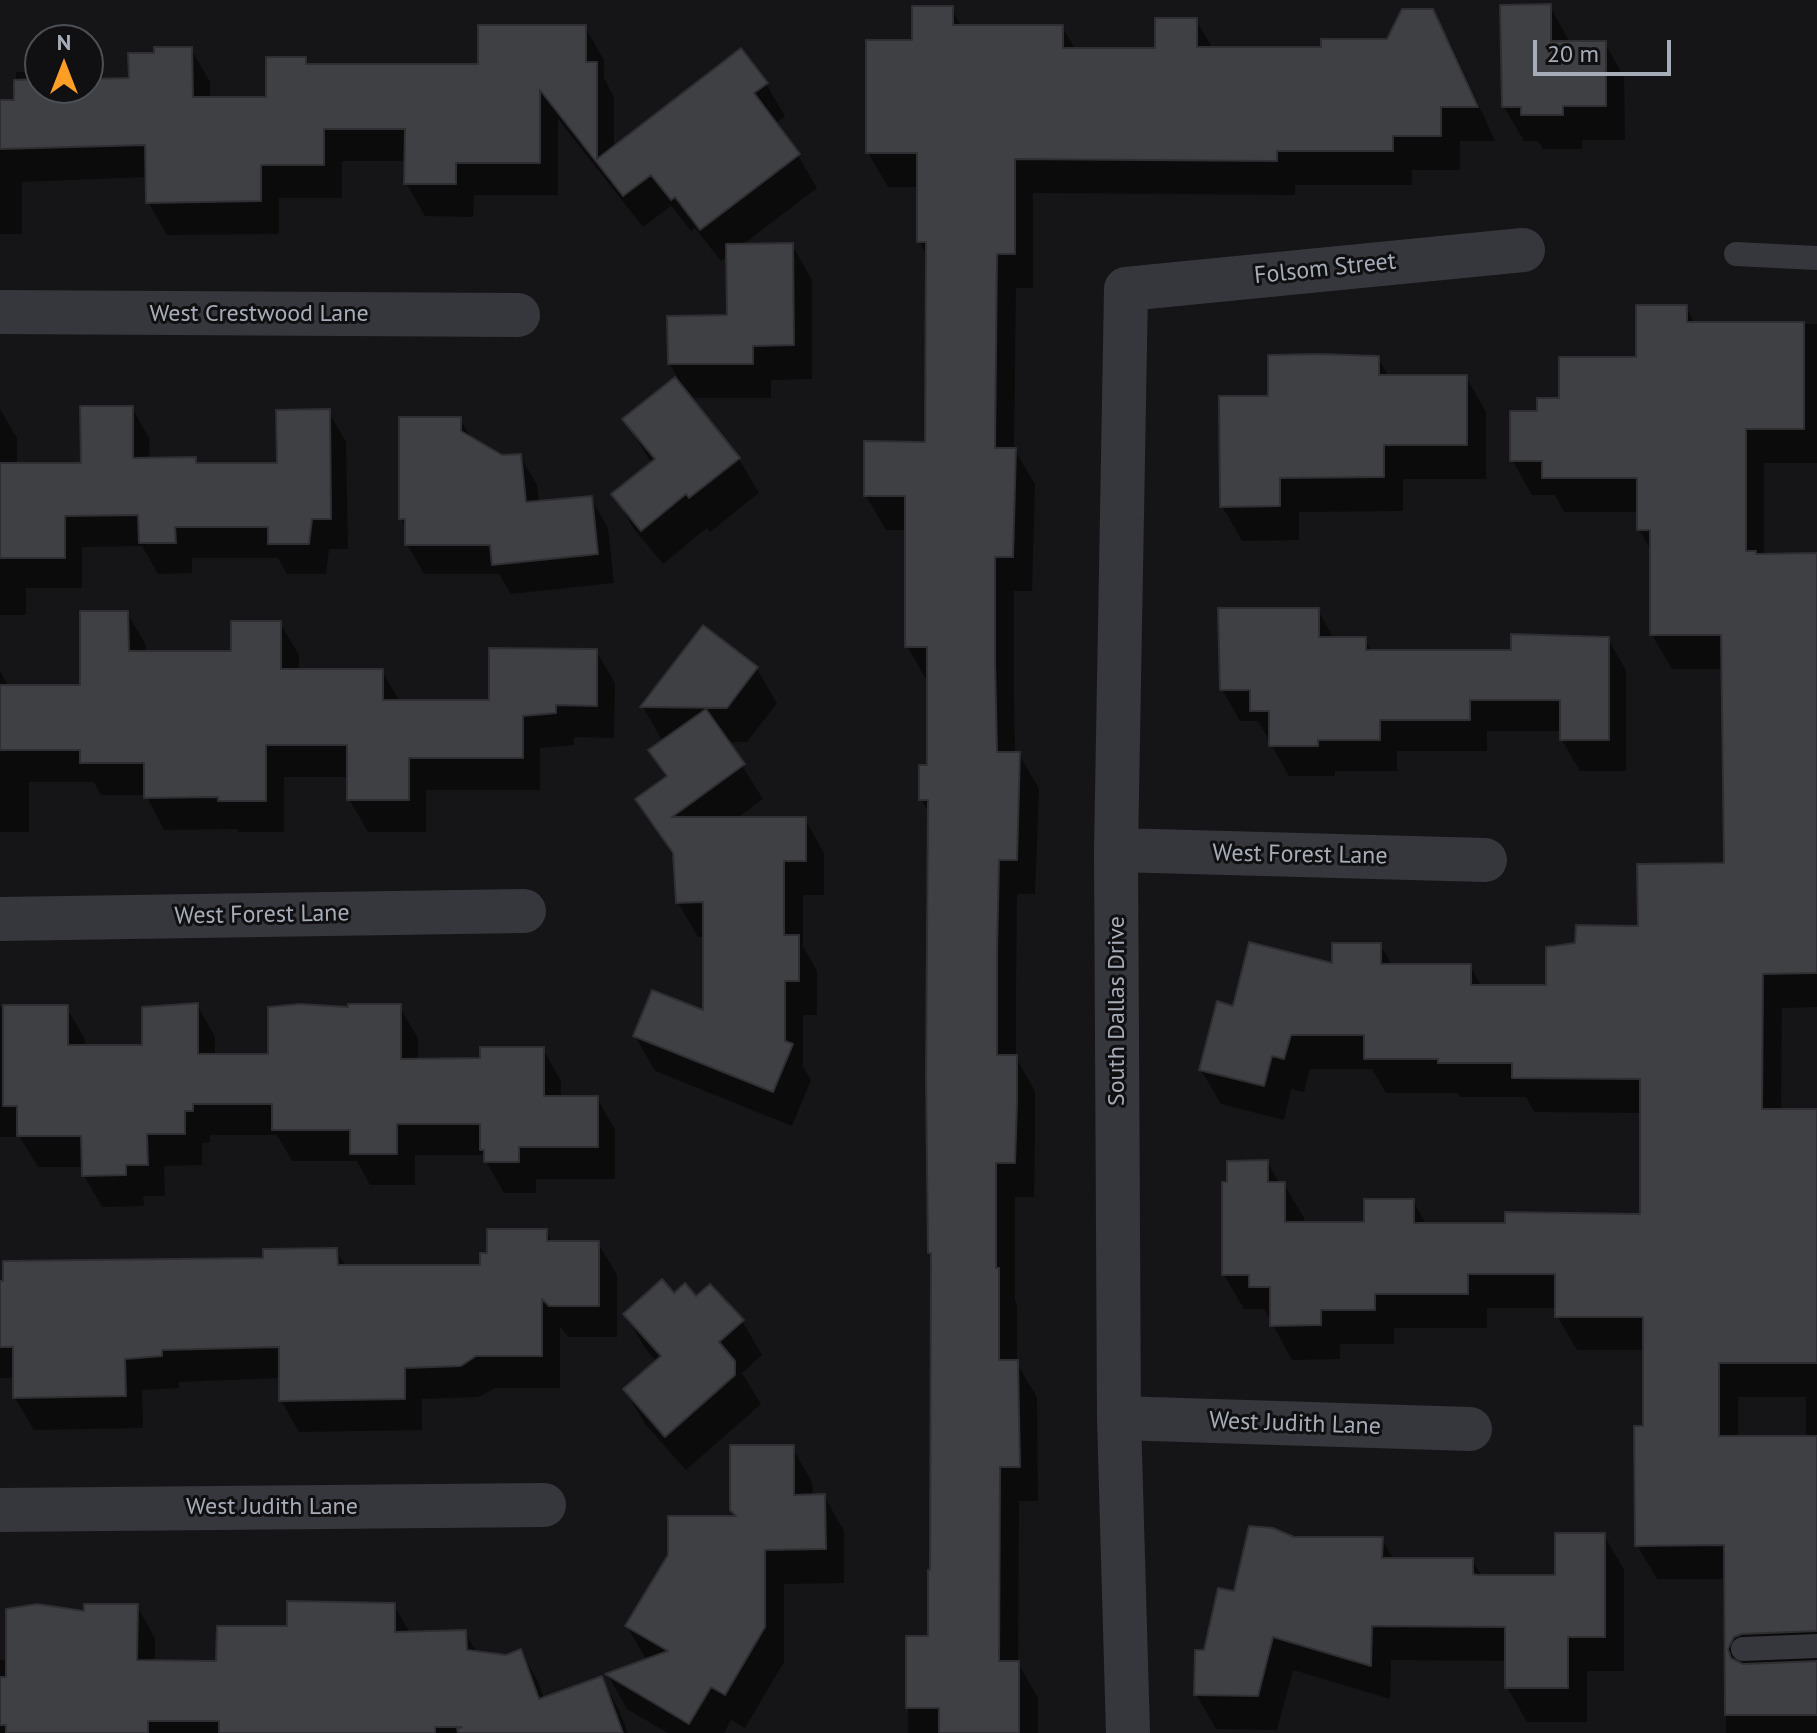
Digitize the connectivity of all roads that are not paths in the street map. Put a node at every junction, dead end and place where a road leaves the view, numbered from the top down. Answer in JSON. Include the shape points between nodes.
{"nodes":[{"id":1,"x":1523,"y":250,"type":"dead end"},
{"id":2,"x":1736,"y":254,"type":"dead end"},
{"id":3,"x":1817,"y":258,"type":"edge"},
{"id":4,"x":1126,"y":289,"type":"joint"},
{"id":5,"x":0,"y":312,"type":"edge"},
{"id":6,"x":518,"y":315,"type":"dead end"},
{"id":7,"x":1116,"y":850,"type":"junction"},
{"id":8,"x":1485,"y":860,"type":"dead end"},
{"id":9,"x":524,"y":911,"type":"dead end"},
{"id":10,"x":0,"y":919,"type":"edge"},
{"id":11,"x":1119,"y":1418,"type":"junction"},
{"id":12,"x":1470,"y":1429,"type":"dead end"},
{"id":13,"x":544,"y":1505,"type":"dead end"},
{"id":14,"x":0,"y":1510,"type":"edge"},
{"id":15,"x":1817,"y":1646,"type":"edge"},
{"id":16,"x":1743,"y":1649,"type":"dead end"},
{"id":17,"x":1128,"y":1733,"type":"edge"}],
"edges":[{"from":1,"to":4,"type":"street","name":"Folsom Street"},
{"from":2,"to":3,"type":"lane"},
{"from":4,"to":7,"type":"street","name":"South Dallas Drive"},
{"from":5,"to":6,"type":"street","name":"West Crestwood Lane"},
{"from":7,"to":8,"type":"street","name":"West Forest Lane"},
{"from":7,"to":11,"type":"street","name":"South Dallas Drive"},
{"from":9,"to":10,"type":"street","name":"West Forest Lane"},
{"from":11,"to":12,"type":"street","name":"West Judith Lane"},
{"from":11,"to":17,"type":"street","name":"South Dallas Drive"},
{"from":13,"to":14,"type":"street","name":"West Judith Lane"},
{"from":15,"to":16,"type":"lane"}]}
